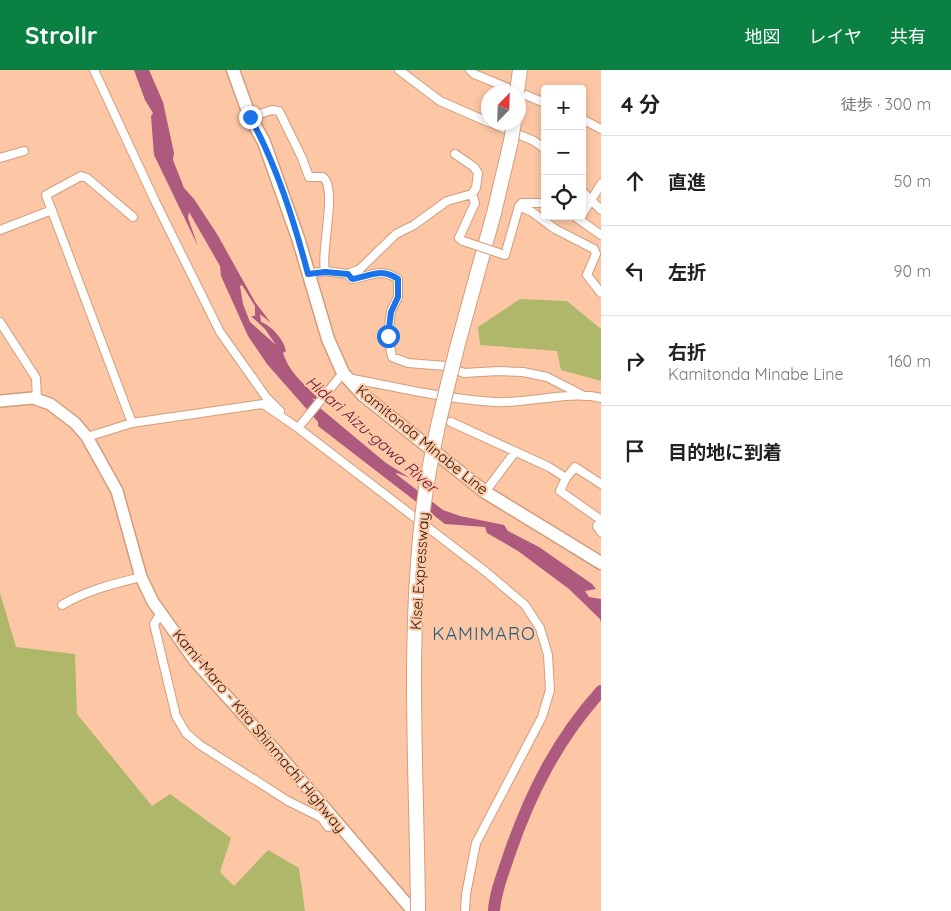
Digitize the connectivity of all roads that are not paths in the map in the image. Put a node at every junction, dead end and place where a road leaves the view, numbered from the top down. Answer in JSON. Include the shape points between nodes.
{"nodes":[{"id":1,"x":94,"y":70,"type":"edge"},
{"id":2,"x":233,"y":70,"type":"edge"},
{"id":3,"x":399,"y":70,"type":"edge"},
{"id":4,"x":470,"y":70,"type":"edge"},
{"id":5,"x":520,"y":70,"type":"edge"},
{"id":6,"x":519,"y":85,"type":"edge"},
{"id":7,"x":541,"y":101,"type":"edge"},
{"id":8,"x":250,"y":117,"type":"junction"},
{"id":9,"x":481,"y":119,"type":"edge"},
{"id":10,"x":586,"y":121,"type":"edge"},
{"id":11,"x":601,"y":128,"type":"edge"},
{"id":12,"x":508,"y":130,"type":"edge"},
{"id":13,"x":513,"y":130,"type":"edge"},
{"id":14,"x":541,"y":146,"type":"edge"},
{"id":15,"x":24,"y":151,"type":"dead end"},
{"id":16,"x":455,"y":154,"type":"dead end"},
{"id":17,"x":0,"y":158,"type":"edge"},
{"id":18,"x":601,"y":184,"type":"edge"},
{"id":19,"x":472,"y":194,"type":"junction"},
{"id":20,"x":586,"y":195,"type":"edge"},
{"id":21,"x":592,"y":200,"type":"junction"},
{"id":22,"x":541,"y":203,"type":"edge"},
{"id":23,"x":519,"y":206,"type":"junction"},
{"id":24,"x":586,"y":208,"type":"edge"},
{"id":25,"x":52,"y":210,"type":"junction"},
{"id":26,"x":601,"y":210,"type":"edge"},
{"id":27,"x":133,"y":217,"type":"dead end"},
{"id":28,"x":583,"y":220,"type":"edge"},
{"id":29,"x":0,"y":230,"type":"edge"},
{"id":30,"x":601,"y":235,"type":"edge"},
{"id":31,"x":325,"y":272,"type":"junction"},
{"id":32,"x":308,"y":274,"type":"junction"},
{"id":33,"x":348,"y":274,"type":"junction"},
{"id":34,"x":601,"y":293,"type":"edge"},
{"id":35,"x":0,"y":322,"type":"edge"},
{"id":36,"x":342,"y":377,"type":"junction"},
{"id":37,"x":584,"y":396,"type":"junction"},
{"id":38,"x":601,"y":398,"type":"edge"},
{"id":39,"x":37,"y":400,"type":"junction"},
{"id":40,"x":0,"y":402,"type":"edge"},
{"id":41,"x":132,"y":422,"type":"junction"},
{"id":42,"x":451,"y":422,"type":"dead end"},
{"id":43,"x":300,"y":425,"type":"junction"},
{"id":44,"x":87,"y":437,"type":"junction"},
{"id":45,"x":515,"y":452,"type":"junction"},
{"id":46,"x":566,"y":478,"type":"junction"},
{"id":47,"x":601,"y":484,"type":"edge"},
{"id":48,"x":485,"y":492,"type":"junction"},
{"id":49,"x":601,"y":532,"type":"edge"},
{"id":50,"x":601,"y":562,"type":"edge"},
{"id":51,"x":141,"y":577,"type":"junction"},
{"id":52,"x":62,"y":605,"type":"dead end"},
{"id":53,"x":161,"y":613,"type":"junction"},
{"id":54,"x":340,"y":827,"type":"junction"},
{"id":55,"x":413,"y":911,"type":"edge"},
{"id":56,"x":418,"y":911,"type":"edge"},
{"id":57,"x":465,"y":911,"type":"edge"}],
"edges":[{"from":1,"to":43,"type":"street","via":[[220,332],[266,398]]},
{"from":2,"to":8,"type":"main road","name":"Kamitonda Minabe Line"},
{"from":3,"to":9,"type":"street","via":[[440,101]]},
{"from":4,"to":7,"type":"street"},
{"from":5,"to":6,"type":"highway","bridge":true},
{"from":8,"to":31,"type":"street","via":[[272,110],[279,112],[309,177],[323,177],[328,182]]},
{"from":8,"to":32,"type":"main road","name":"Kamitonda Minabe Line","via":[[264,142]]},
{"from":10,"to":11,"type":"street"},
{"from":12,"to":14,"type":"street"},
{"from":13,"to":56,"type":"highway","name":"Kisei Expressway","bridge":true,"via":[[438,419],[423,510],[414,678]]},
{"from":15,"to":17,"type":"street"},
{"from":16,"to":19,"type":"street","via":[[478,173]]},
{"from":18,"to":21,"type":"street"},
{"from":19,"to":23,"type":"street","bridge":true,"via":[[476,203],[459,238],[505,255]]},
{"from":19,"to":33,"type":"street","via":[[447,200],[434,208],[387,241],[368,264]]},
{"from":20,"to":21,"type":"street"},
{"from":21,"to":24,"type":"street"},
{"from":21,"to":26,"type":"street"},
{"from":22,"to":23,"type":"street","via":[[522,203]]},
{"from":23,"to":34,"type":"street","via":[[594,249],[596,254],[587,275]]},
{"from":25,"to":27,"type":"street","via":[[46,195],[80,176],[87,178]]},
{"from":25,"to":29,"type":"street"},
{"from":25,"to":41,"type":"street"},
{"from":28,"to":30,"type":"street"},
{"from":31,"to":32,"type":"street"},
{"from":31,"to":33,"type":"street"},
{"from":32,"to":36,"type":"main road","name":"Kamitonda Minabe Line"},
{"from":33,"to":37,"type":"street","via":[[352,279],[390,272],[398,279],[398,297],[391,312],[388,336],[392,357],[408,363],[446,366],[464,373],[506,371],[548,377]]},
{"from":35,"to":39,"type":"street","via":[[36,378]]},
{"from":36,"to":37,"type":"street","via":[[496,402]]},
{"from":36,"to":43,"type":"street"},
{"from":36,"to":48,"type":"main road","name":"Kamitonda Minabe Line"},
{"from":37,"to":38,"type":"street"},
{"from":39,"to":40,"type":"main road","name":"Kami-Maro - Kita Shinmachi Highway","via":[[16,398]]},
{"from":39,"to":44,"type":"main road","name":"Kami-Maro - Kita Shinmachi Highway","via":[[50,404]]},
{"from":41,"to":43,"type":"street","via":[[263,404]]},
{"from":41,"to":44,"type":"street"},
{"from":42,"to":45,"type":"street"},
{"from":43,"to":57,"type":"street","via":[[486,572],[525,605],[540,628],[548,655],[550,690],[542,717],[476,843]]},
{"from":44,"to":51,"type":"main road","name":"Kami-Maro - Kita Shinmachi Highway","via":[[117,491]]},
{"from":45,"to":46,"type":"street","via":[[550,467]]},
{"from":45,"to":48,"type":"street"},
{"from":46,"to":47,"type":"street","via":[[575,467]]},
{"from":46,"to":49,"type":"street","via":[[560,491],[601,520],[597,526]]},
{"from":48,"to":50,"type":"main road","name":"Kamitonda Minabe Line"},
{"from":51,"to":52,"type":"street","via":[[99,588]]},
{"from":51,"to":53,"type":"main road","name":"Kami-Maro - Kita Shinmachi Highway","via":[[152,602]]},
{"from":53,"to":54,"type":"main road","name":"Kami-Maro - Kita Shinmachi Highway","via":[[195,661]]},
{"from":53,"to":54,"type":"street","via":[[154,624],[176,716],[186,733],[288,802],[322,818],[328,827]]},
{"from":54,"to":55,"type":"main road","name":"Kami-Maro - Kita Shinmachi Highway"}]}
